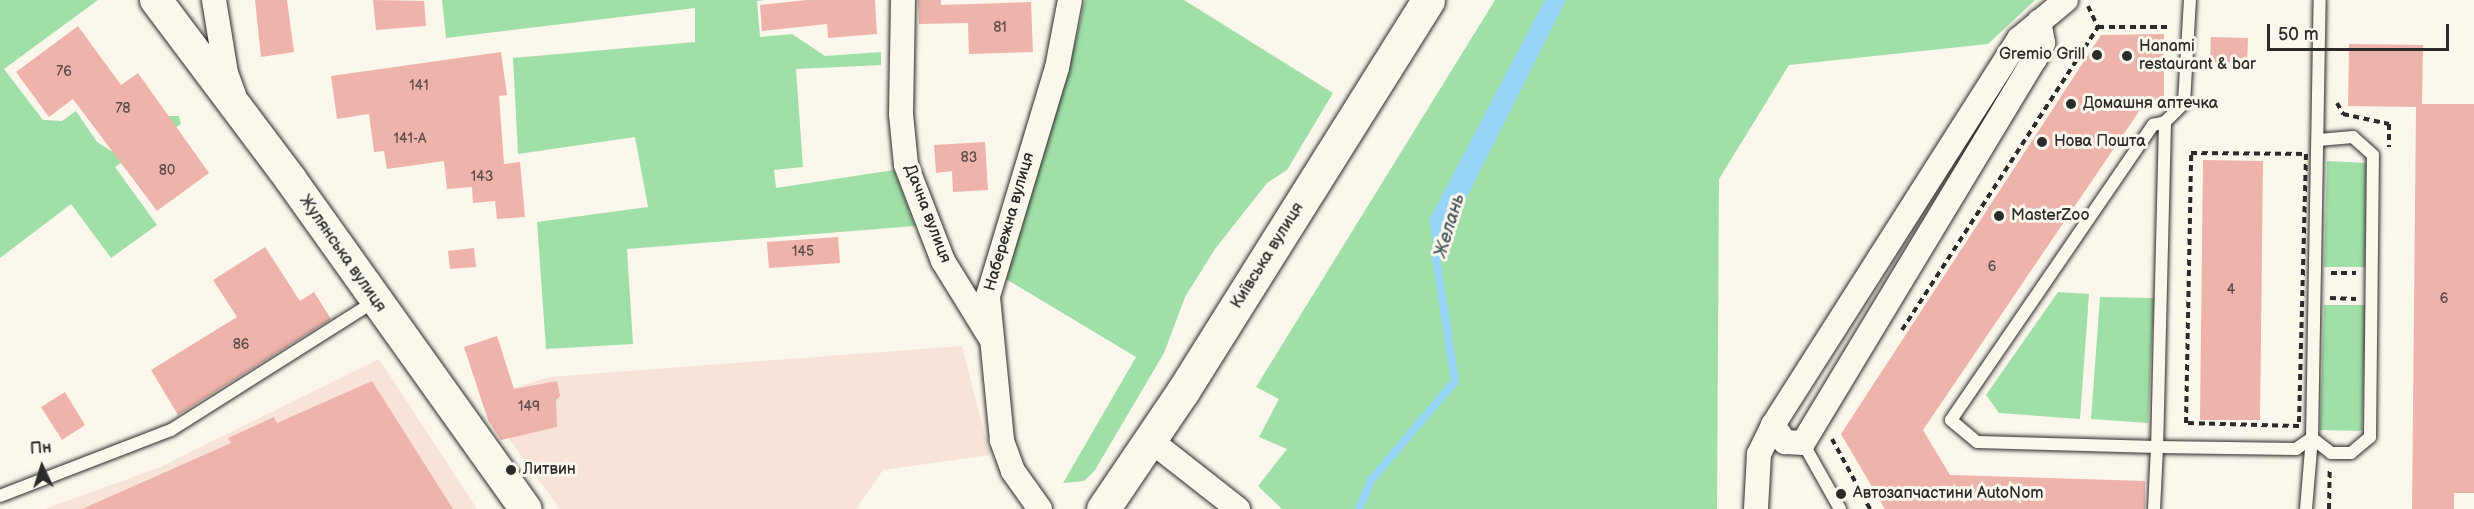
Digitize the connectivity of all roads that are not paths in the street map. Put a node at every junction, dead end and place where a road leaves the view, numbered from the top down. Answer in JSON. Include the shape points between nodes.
{"nodes":[{"id":1,"x":156,"y":0,"type":"edge"},
{"id":2,"x":214,"y":0,"type":"edge"},
{"id":3,"x":903,"y":0,"type":"edge"},
{"id":4,"x":1070,"y":0,"type":"edge"},
{"id":5,"x":2066,"y":0,"type":"edge"},
{"id":6,"x":2190,"y":0,"type":"edge"},
{"id":7,"x":2320,"y":0,"type":"edge"},
{"id":8,"x":1422,"y":3,"type":"edge"},
{"id":9,"x":2039,"y":21,"type":"junction"},
{"id":10,"x":240,"y":111,"type":"junction"},
{"id":11,"x":2165,"y":122,"type":"junction"},
{"id":12,"x":2318,"y":140,"type":"junction"},
{"id":13,"x":375,"y":301,"type":"junction"},
{"id":14,"x":994,"y":344,"type":"junction"},
{"id":15,"x":1773,"y":425,"type":"junction"},
{"id":16,"x":2312,"y":438,"type":"junction"},
{"id":17,"x":1150,"y":440,"type":"junction"},
{"id":18,"x":1803,"y":443,"type":"junction"},
{"id":19,"x":2157,"y":447,"type":"junction"},
{"id":20,"x":0,"y":496,"type":"edge"},
{"id":21,"x":526,"y":509,"type":"edge"},
{"id":22,"x":1040,"y":509,"type":"edge"},
{"id":23,"x":1103,"y":509,"type":"edge"},
{"id":24,"x":1238,"y":509,"type":"edge"},
{"id":25,"x":1756,"y":509,"type":"edge"},
{"id":26,"x":1840,"y":509,"type":"edge"},
{"id":27,"x":2154,"y":509,"type":"edge"},
{"id":28,"x":2306,"y":509,"type":"edge"}],
"edges":[{"from":1,"to":10,"type":"street","name":"Жулянська вулиця"},
{"from":2,"to":10,"type":"street","via":[[226,73]]},
{"from":3,"to":14,"type":"street","name":"Дачна вулиця","via":[[901,114],[906,165],[943,261]]},
{"from":4,"to":14,"type":"street","name":"Набережна вулиця","via":[[1057,68],[988,296]]},
{"from":5,"to":9,"type":"street"},
{"from":6,"to":11,"type":"lane","via":[[2184,103]]},
{"from":7,"to":12,"type":"lane"},
{"from":8,"to":17,"type":"main road","name":"Київська вулиця"},
{"from":9,"to":15,"type":"street","via":[[2019,39]]},
{"from":9,"to":18,"type":"street","via":[[2043,44]]},
{"from":10,"to":13,"type":"street","name":"Жулянська вулиця"},
{"from":11,"to":19,"type":"lane"},
{"from":11,"to":19,"type":"lane","via":[[2153,124],[1951,420],[1977,442]]},
{"from":12,"to":16,"type":"lane"},
{"from":12,"to":16,"type":"lane","via":[[2353,137],[2373,155],[2370,437],[2351,453],[2331,453]]},
{"from":13,"to":20,"type":"lane","via":[[171,430]]},
{"from":13,"to":21,"type":"street","name":"Жулянська вулиця"},
{"from":14,"to":22,"type":"street","name":"Набережна вулиця","via":[[1002,440],[1013,471]]},
{"from":15,"to":18,"type":"street","via":[[1785,442]]},
{"from":15,"to":25,"type":"street","via":[[1758,454]]},
{"from":16,"to":19,"type":"lane","via":[[2296,449]]},
{"from":16,"to":28,"type":"lane"},
{"from":17,"to":23,"type":"main road","name":"Київська вулиця"},
{"from":17,"to":24,"type":"street"},
{"from":18,"to":26,"type":"lane"},
{"from":19,"to":27,"type":"lane"}]}
